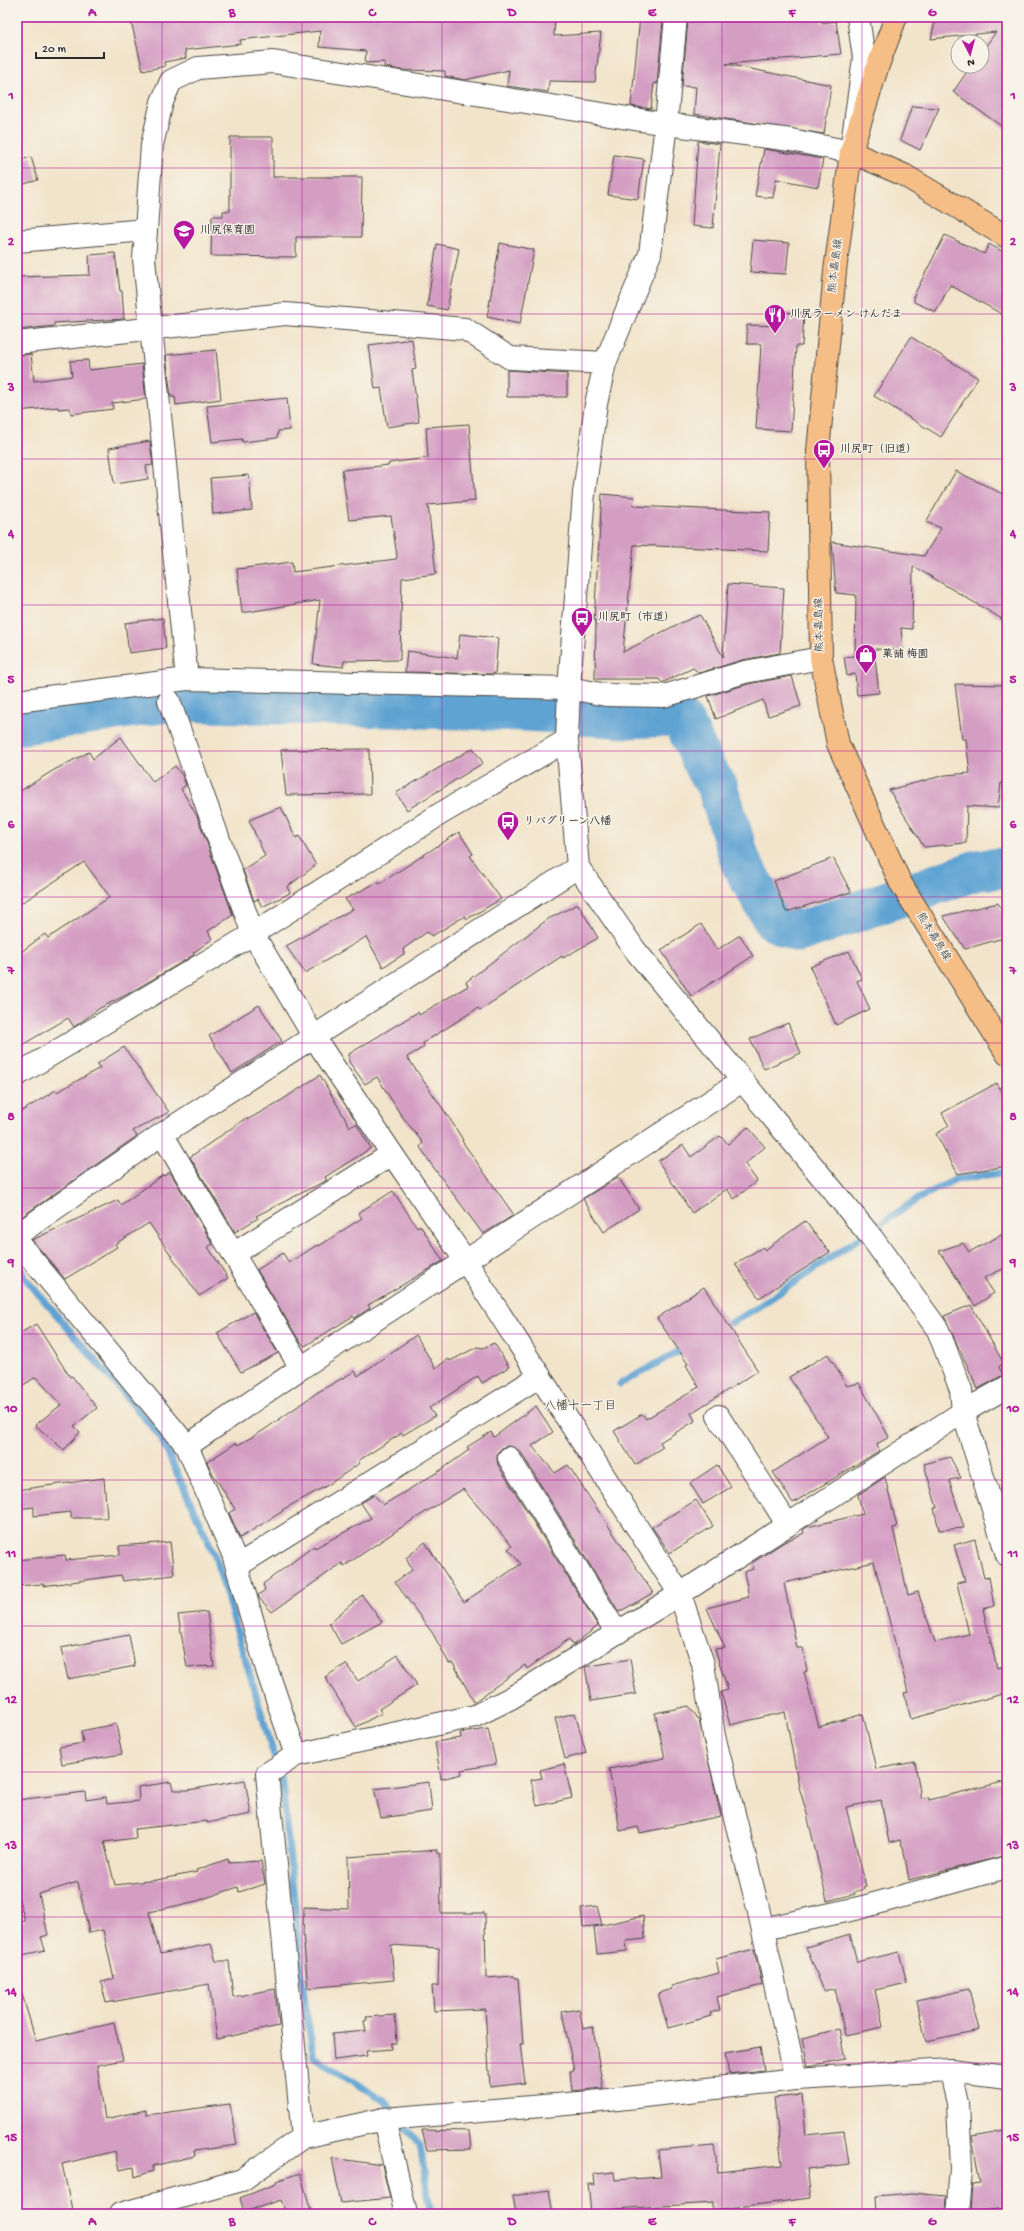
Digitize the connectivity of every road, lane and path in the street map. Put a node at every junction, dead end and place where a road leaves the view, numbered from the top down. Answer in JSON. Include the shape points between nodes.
{"nodes":[{"id":1,"x":676,"y":17,"type":"edge"},
{"id":2,"x":858,"y":17,"type":"edge"},
{"id":3,"x":896,"y":17,"type":"edge"},
{"id":4,"x":666,"y":124,"type":"junction"},
{"id":5,"x":851,"y":152,"type":"junction"},
{"id":6,"x":146,"y":230,"type":"junction"},
{"id":7,"x":1007,"y":237,"type":"edge"},
{"id":8,"x":17,"y":241,"type":"edge"},
{"id":9,"x":152,"y":329,"type":"junction"},
{"id":10,"x":17,"y":343,"type":"edge"},
{"id":11,"x":605,"y":363,"type":"junction"},
{"id":12,"x":821,"y":658,"type":"junction"},
{"id":13,"x":188,"y":679,"type":"junction"},
{"id":14,"x":569,"y":697,"type":"junction"},
{"id":15,"x":17,"y":701,"type":"edge"},
{"id":16,"x":169,"y":702,"type":"dead end"},
{"id":17,"x":567,"y":740,"type":"junction"},
{"id":18,"x":578,"y":867,"type":"junction"},
{"id":19,"x":253,"y":934,"type":"junction"},
{"id":20,"x":314,"y":1037,"type":"junction"},
{"id":21,"x":1007,"y":1054,"type":"edge"},
{"id":22,"x":17,"y":1075,"type":"edge"},
{"id":23,"x":742,"y":1082,"type":"junction"},
{"id":24,"x":162,"y":1134,"type":"junction"},
{"id":25,"x":392,"y":1154,"type":"junction"},
{"id":26,"x":17,"y":1235,"type":"edge"},
{"id":27,"x":17,"y":1241,"type":"edge"},
{"id":28,"x":233,"y":1254,"type":"junction"},
{"id":29,"x":465,"y":1260,"type":"junction"},
{"id":30,"x":301,"y":1368,"type":"junction"},
{"id":31,"x":540,"y":1376,"type":"junction"},
{"id":32,"x":1007,"y":1387,"type":"edge"},
{"id":33,"x":963,"y":1412,"type":"junction"},
{"id":34,"x":718,"y":1416,"type":"dead end"},
{"id":35,"x":187,"y":1446,"type":"junction"},
{"id":36,"x":509,"y":1458,"type":"dead end"},
{"id":37,"x":788,"y":1525,"type":"junction"},
{"id":38,"x":1007,"y":1555,"type":"edge"},
{"id":39,"x":237,"y":1566,"type":"junction"},
{"id":40,"x":680,"y":1594,"type":"junction"},
{"id":41,"x":617,"y":1633,"type":"junction"},
{"id":42,"x":296,"y":1756,"type":"junction"},
{"id":43,"x":1007,"y":1867,"type":"edge"},
{"id":44,"x":763,"y":1929,"type":"junction"},
{"id":45,"x":950,"y":2070,"type":"junction"},
{"id":46,"x":1007,"y":2077,"type":"edge"},
{"id":47,"x":796,"y":2079,"type":"junction"},
{"id":48,"x":384,"y":2119,"type":"junction"},
{"id":49,"x":303,"y":2137,"type":"junction"},
{"id":50,"x":120,"y":2214,"type":"edge"},
{"id":51,"x":406,"y":2214,"type":"edge"},
{"id":52,"x":957,"y":2214,"type":"edge"}],
"edges":[{"from":1,"to":4,"type":"street"},
{"from":2,"to":5,"type":"street","via":[[864,58]]},
{"from":3,"to":5,"type":"main road","name":"熊本嘉島線"},
{"from":4,"to":5,"type":"street","via":[[792,140]]},
{"from":4,"to":6,"type":"street","via":[[273,62],[198,68],[170,82],[162,102],[152,145]]},
{"from":4,"to":11,"type":"street","via":[[650,254]]},
{"from":5,"to":7,"type":"main road","via":[[904,174]]},
{"from":5,"to":12,"type":"main road","name":"熊本嘉島線","via":[[835,271],[818,451]]},
{"from":6,"to":8,"type":"street"},
{"from":6,"to":9,"type":"street","via":[[144,259]]},
{"from":9,"to":10,"type":"street"},
{"from":9,"to":11,"type":"street","via":[[285,314],[464,329],[510,358]]},
{"from":9,"to":13,"type":"street"},
{"from":11,"to":14,"type":"street","via":[[596,404],[584,493]]},
{"from":12,"to":14,"type":"street","via":[[745,672],[664,696]]},
{"from":12,"to":21,"type":"main road","name":"熊本嘉島線","via":[[838,744],[900,882]]},
{"from":13,"to":14,"type":"street"},
{"from":13,"to":15,"type":"street"},
{"from":14,"to":17,"type":"street"},
{"from":16,"to":19,"type":"street"},
{"from":17,"to":18,"type":"street"},
{"from":17,"to":19,"type":"street","via":[[440,814]]},
{"from":18,"to":20,"type":"street"},
{"from":18,"to":23,"type":"street","via":[[635,950]]},
{"from":19,"to":20,"type":"street"},
{"from":19,"to":22,"type":"street"},
{"from":20,"to":24,"type":"street"},
{"from":20,"to":25,"type":"street"},
{"from":23,"to":29,"type":"street"},
{"from":23,"to":33,"type":"street","via":[[872,1238],[938,1330],[961,1390]]},
{"from":24,"to":26,"type":"street"},
{"from":24,"to":28,"type":"street"},
{"from":25,"to":28,"type":"street"},
{"from":25,"to":29,"type":"street"},
{"from":27,"to":35,"type":"street"},
{"from":28,"to":30,"type":"street"},
{"from":29,"to":30,"type":"street"},
{"from":29,"to":31,"type":"street"},
{"from":30,"to":35,"type":"street"},
{"from":31,"to":39,"type":"street"},
{"from":31,"to":40,"type":"street"},
{"from":32,"to":33,"type":"street"},
{"from":33,"to":37,"type":"street"},
{"from":33,"to":38,"type":"street"},
{"from":34,"to":37,"type":"street"},
{"from":35,"to":39,"type":"street"},
{"from":36,"to":41,"type":"street"},
{"from":37,"to":40,"type":"street"},
{"from":39,"to":42,"type":"street","via":[[268,1673]]},
{"from":40,"to":41,"type":"street"},
{"from":40,"to":44,"type":"street","via":[[704,1664],[714,1736]]},
{"from":41,"to":42,"type":"street","via":[[511,1698],[475,1716]]},
{"from":42,"to":49,"type":"street","via":[[267,1774]]},
{"from":43,"to":44,"type":"street","via":[[863,1907]]},
{"from":44,"to":47,"type":"street"},
{"from":45,"to":46,"type":"street"},
{"from":45,"to":47,"type":"street"},
{"from":45,"to":52,"type":"street","via":[[958,2103],[961,2170]]},
{"from":47,"to":48,"type":"street","via":[[591,2102]]},
{"from":48,"to":49,"type":"street"},
{"from":48,"to":51,"type":"street"},
{"from":49,"to":50,"type":"street","via":[[242,2180]]}]}
